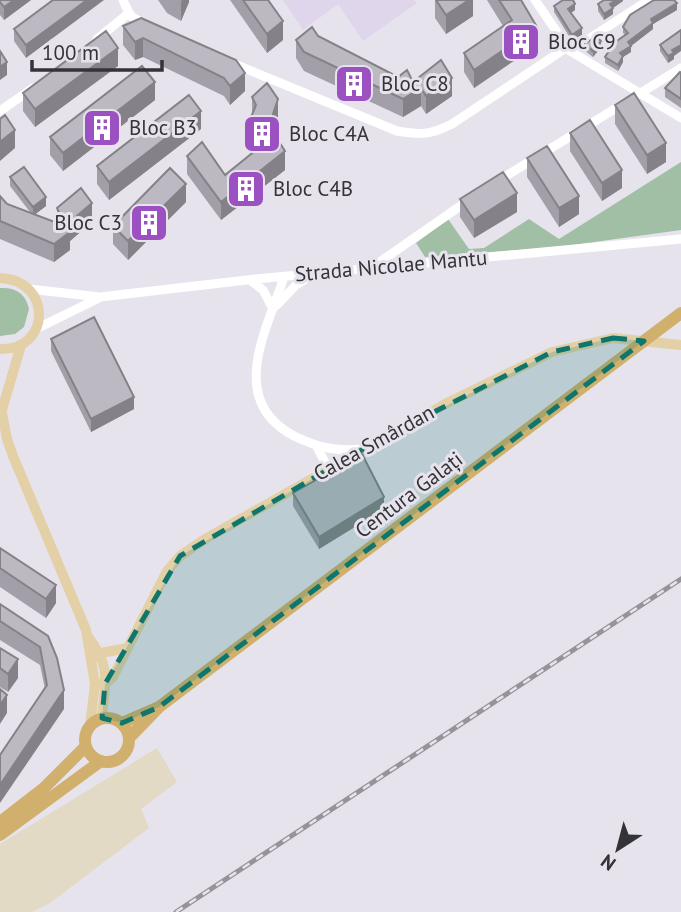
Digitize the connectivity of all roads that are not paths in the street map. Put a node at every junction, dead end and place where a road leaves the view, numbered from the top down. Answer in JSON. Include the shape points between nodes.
{"nodes":[{"id":1,"x":123,"y":0,"type":"edge"},
{"id":2,"x":535,"y":0,"type":"edge"},
{"id":3,"x":649,"y":0,"type":"edge"},
{"id":4,"x":129,"y":13,"type":"junction"},
{"id":5,"x":160,"y":31,"type":"edge"},
{"id":6,"x":94,"y":42,"type":"edge"},
{"id":7,"x":568,"y":50,"type":"junction"},
{"id":8,"x":219,"y":58,"type":"edge"},
{"id":9,"x":681,"y":68,"type":"edge"},
{"id":10,"x":39,"y":83,"type":"edge"},
{"id":11,"x":642,"y":93,"type":"junction"},
{"id":12,"x":0,"y":111,"type":"edge"},
{"id":13,"x":681,"y":118,"type":"edge"},
{"id":14,"x":494,"y":183,"type":"edge"},
{"id":15,"x":483,"y":191,"type":"edge"},
{"id":16,"x":681,"y":239,"type":"edge"},
{"id":17,"x":369,"y":269,"type":"junction"},
{"id":18,"x":317,"y":274,"type":"junction"},
{"id":19,"x":284,"y":277,"type":"junction"},
{"id":20,"x":0,"y":278,"type":"edge"},
{"id":21,"x":250,"y":280,"type":"junction"},
{"id":22,"x":29,"y":289,"type":"junction"},
{"id":23,"x":100,"y":297,"type":"junction"},
{"id":24,"x":273,"y":309,"type":"junction"},
{"id":25,"x":681,"y":313,"type":"edge"},
{"id":26,"x":36,"y":329,"type":"junction"},
{"id":27,"x":22,"y":345,"type":"junction"},
{"id":28,"x":681,"y":345,"type":"edge"},
{"id":29,"x":0,"y":349,"type":"edge"},
{"id":30,"x":1,"y":406,"type":"edge"},
{"id":31,"x":317,"y":447,"type":"junction"},
{"id":32,"x":362,"y":449,"type":"junction"},
{"id":33,"x":328,"y":468,"type":"junction"},
{"id":34,"x":127,"y":648,"type":"junction"},
{"id":35,"x":97,"y":658,"type":"junction"},
{"id":36,"x":101,"y":685,"type":"junction"},
{"id":37,"x":159,"y":707,"type":"junction"},
{"id":38,"x":102,"y":718,"type":"junction"},
{"id":39,"x":122,"y":723,"type":"junction"},
{"id":40,"x":90,"y":726,"type":"junction"},
{"id":41,"x":129,"y":738,"type":"junction"},
{"id":42,"x":86,"y":746,"type":"junction"},
{"id":43,"x":102,"y":761,"type":"junction"},
{"id":44,"x":0,"y":822,"type":"edge"},
{"id":45,"x":0,"y":835,"type":"edge"}],
"edges":[{"from":1,"to":4,"type":"street"},
{"from":2,"to":7,"type":"street"},
{"from":3,"to":7,"type":"street"},
{"from":4,"to":5,"type":"street"},
{"from":4,"to":6,"type":"street"},
{"from":7,"to":8,"type":"street","via":[[452,124],[421,135],[397,131]]},
{"from":7,"to":11,"type":"street"},
{"from":9,"to":11,"type":"street"},
{"from":10,"to":12,"type":"street"},
{"from":11,"to":13,"type":"street"},
{"from":11,"to":14,"type":"street"},
{"from":15,"to":17,"type":"street"},
{"from":16,"to":17,"type":"street","name":"Strada Nicolae Mantu"},
{"from":17,"to":18,"type":"street","name":"Strada Nicolae Mantu"},
{"from":18,"to":19,"type":"street","name":"Strada Nicolae Mantu"},
{"from":18,"to":24,"type":"street","via":[[296,285]]},
{"from":19,"to":21,"type":"street","name":"Strada Nicolae Mantu"},
{"from":19,"to":24,"type":"street"},
{"from":20,"to":22,"type":"main road","via":[[21,282]]},
{"from":21,"to":23,"type":"street","name":"Strada Nicolae Mantu"},
{"from":21,"to":24,"type":"street","via":[[263,290]]},
{"from":22,"to":23,"type":"street","name":"Strada Nicolae Mantu"},
{"from":22,"to":26,"type":"main road","via":[[39,308]]},
{"from":23,"to":26,"type":"street","name":"Strada Nicolae Mantu"},
{"from":24,"to":31,"type":"street","via":[[260,342],[259,397],[273,422]]},
{"from":25,"to":37,"type":"highway","name":"Centura Galați"},
{"from":26,"to":27,"type":"main road"},
{"from":27,"to":29,"type":"main road"},
{"from":27,"to":30,"type":"main road"},
{"from":28,"to":32,"type":"main road","name":"Calea Smârdan","via":[[613,338],[552,352]]},
{"from":30,"to":35,"type":"main road","via":[[13,456]]},
{"from":31,"to":32,"type":"street"},
{"from":31,"to":33,"type":"street"},
{"from":32,"to":33,"type":"main road","name":"Calea Smârdan"},
{"from":33,"to":34,"type":"main road","name":"Calea Smârdan","via":[[180,556],[157,586]]},
{"from":34,"to":35,"type":"main road"},
{"from":34,"to":36,"type":"main road","name":"Calea Smârdan","via":[[113,677]]},
{"from":35,"to":36,"type":"main road","via":[[106,665]]},
{"from":36,"to":38,"type":"main road"},
{"from":36,"to":40,"type":"main road"},
{"from":37,"to":39,"type":"highway","name":"Centura Galați"},
{"from":37,"to":41,"type":"highway","name":"Centura Galați"},
{"from":38,"to":39,"type":"highway"},
{"from":38,"to":40,"type":"highway"},
{"from":39,"to":41,"type":"highway"},
{"from":40,"to":42,"type":"highway"},
{"from":41,"to":43,"type":"highway","via":[[123,755]]},
{"from":42,"to":43,"type":"highway"},
{"from":42,"to":44,"type":"highway","via":[[44,789]]},
{"from":43,"to":45,"type":"highway"}]}
